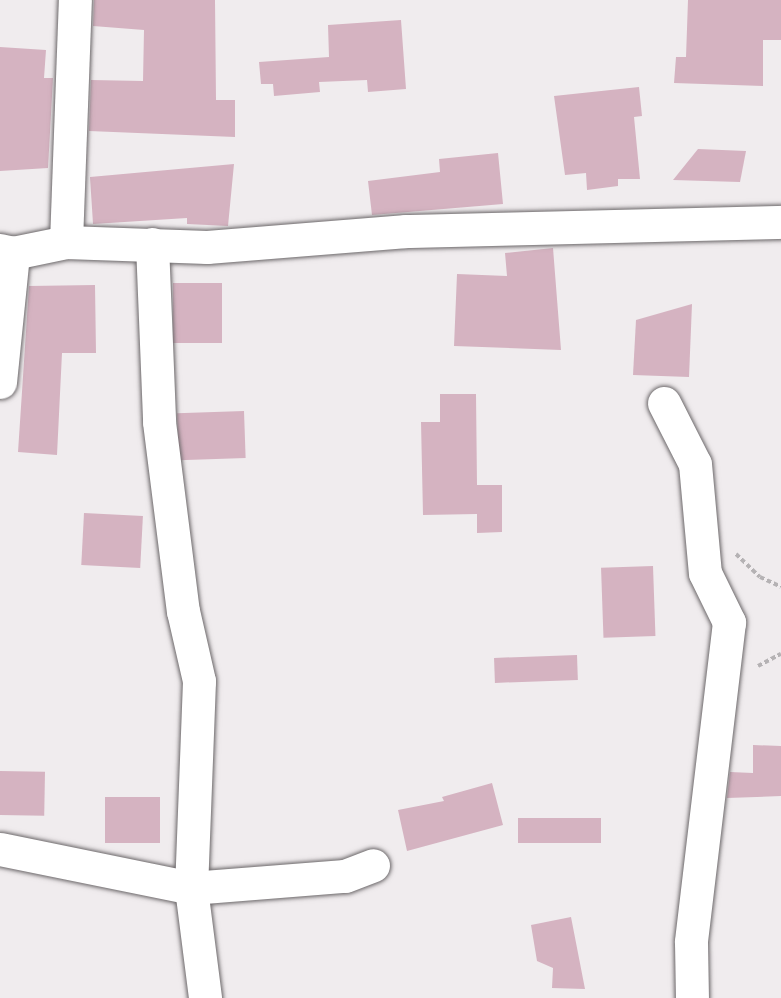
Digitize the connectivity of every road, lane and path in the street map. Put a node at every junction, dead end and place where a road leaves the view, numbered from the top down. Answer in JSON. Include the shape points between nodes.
{"nodes":[{"id":1,"x":75,"y":0,"type":"edge"},
{"id":2,"x":781,"y":222,"type":"edge"},
{"id":3,"x":66,"y":242,"type":"junction"},
{"id":4,"x":152,"y":244,"type":"junction"},
{"id":5,"x":6,"y":251,"type":"edge"},
{"id":6,"x":0,"y":382,"type":"edge"},
{"id":7,"x":664,"y":403,"type":"dead end"},
{"id":8,"x":701,"y":520,"type":"junction"},
{"id":9,"x":781,"y":587,"type":"edge"},
{"id":10,"x":0,"y":849,"type":"edge"},
{"id":11,"x":373,"y":865,"type":"dead end"},
{"id":12,"x":190,"y":888,"type":"junction"},
{"id":13,"x":205,"y":998,"type":"edge"},
{"id":14,"x":692,"y":998,"type":"edge"}],
"edges":[{"from":1,"to":3,"type":"street"},
{"from":2,"to":4,"type":"street","via":[[406,231],[207,247]]},
{"from":3,"to":4,"type":"street"},
{"from":3,"to":5,"type":"street"},
{"from":4,"to":12,"type":"street","via":[[159,422],[183,611],[199,681]]},
{"from":5,"to":6,"type":"street"},
{"from":7,"to":8,"type":"street","via":[[694,464]]},
{"from":8,"to":9,"type":"path","via":[[760,577]]},
{"from":8,"to":14,"type":"street","via":[[705,573],[729,622],[691,942]]},
{"from":10,"to":12,"type":"street"},
{"from":11,"to":12,"type":"street","via":[[345,876]]},
{"from":12,"to":13,"type":"street"}]}
